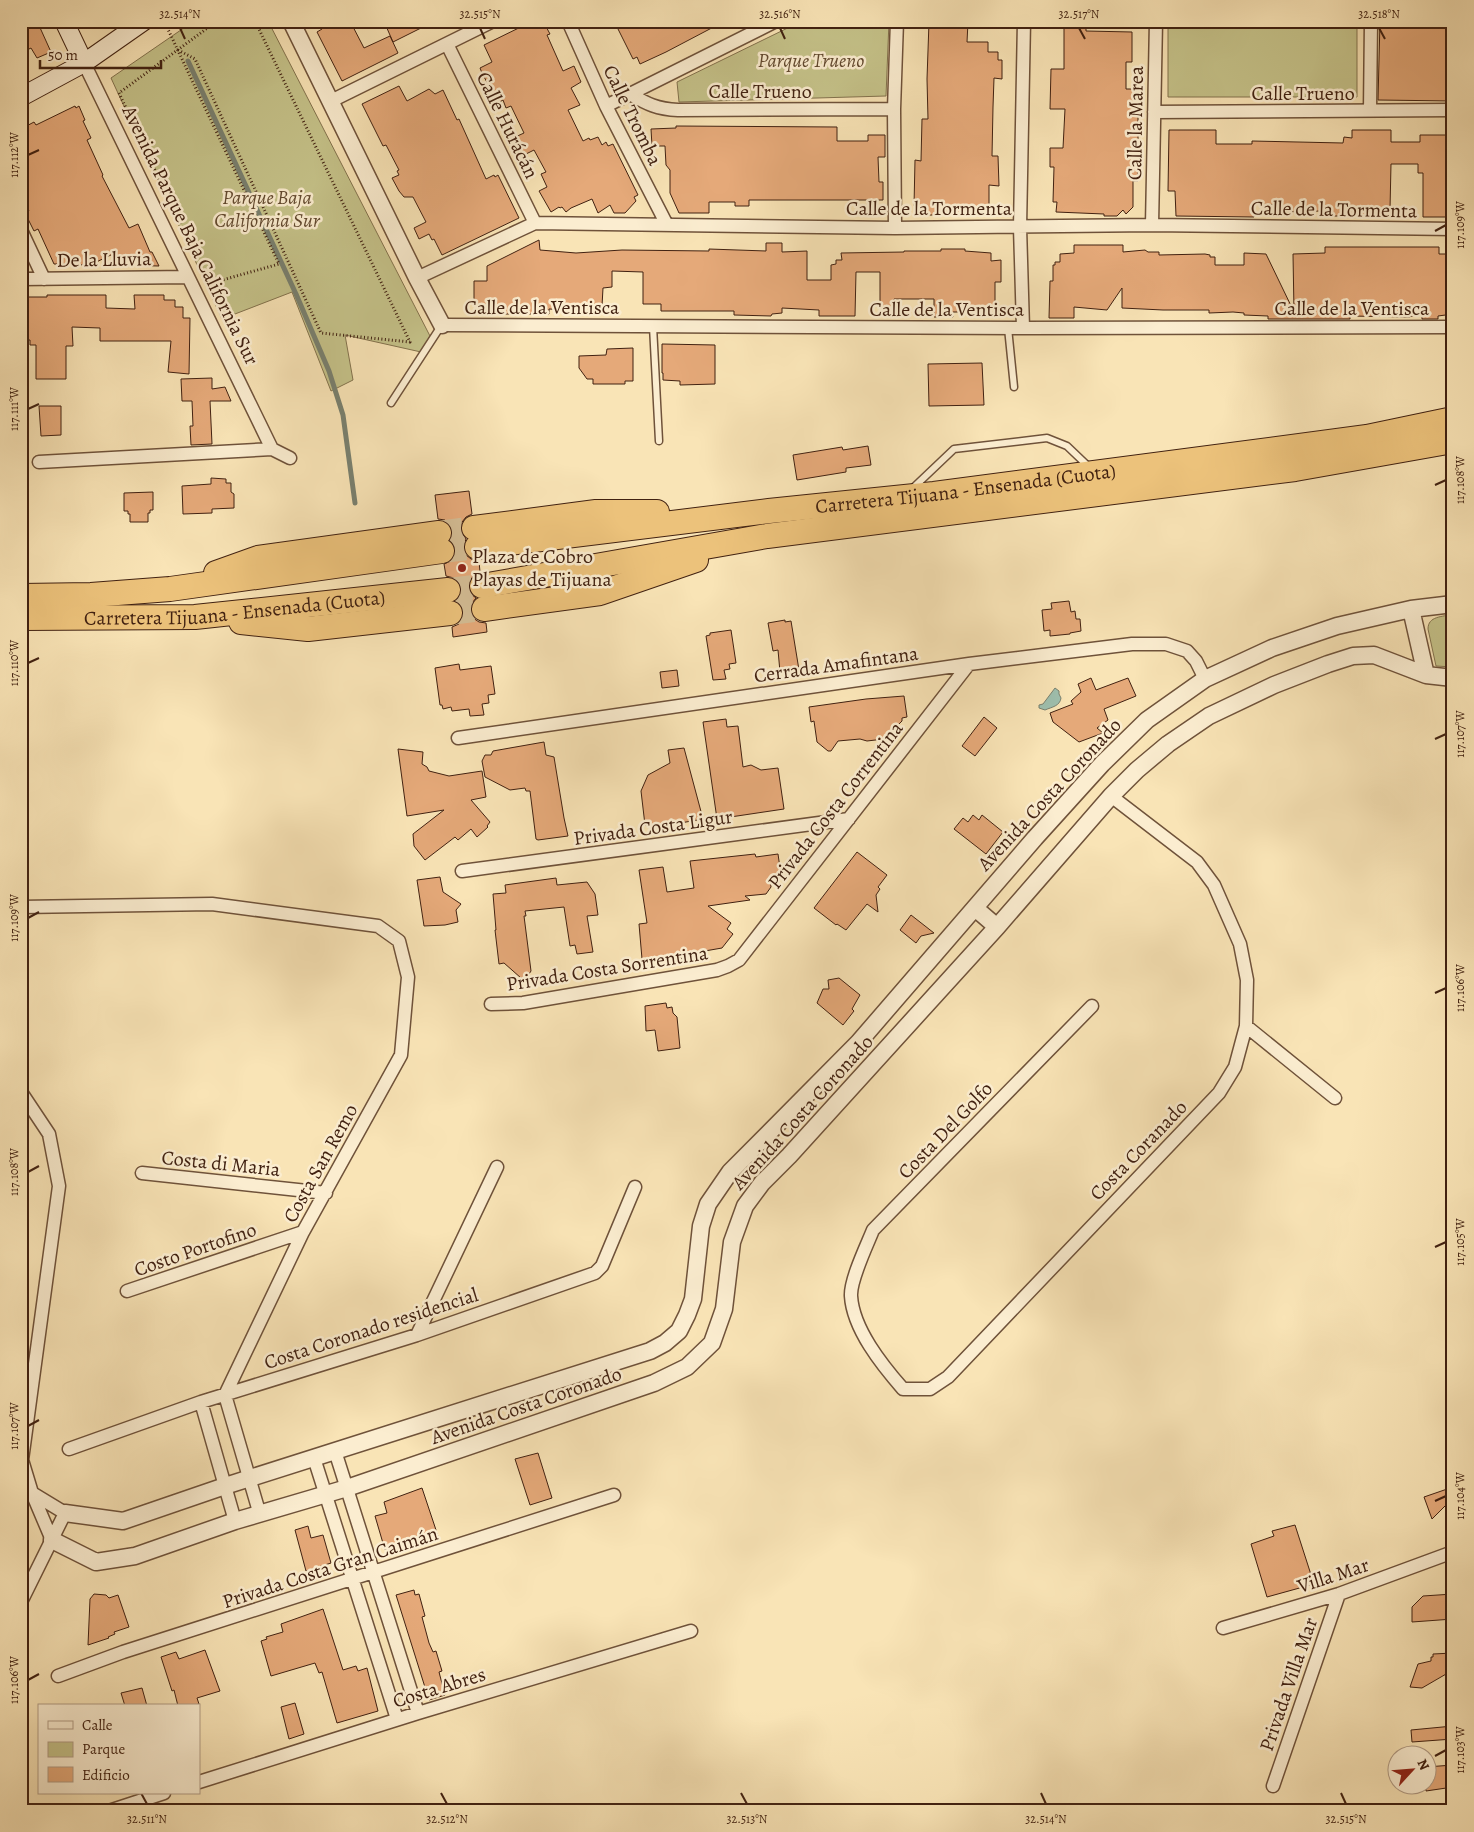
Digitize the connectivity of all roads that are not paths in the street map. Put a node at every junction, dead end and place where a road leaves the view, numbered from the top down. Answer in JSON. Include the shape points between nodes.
{"nodes":[{"id":1,"x":64,"y":21,"type":"edge"},
{"id":2,"x":144,"y":21,"type":"edge"},
{"id":3,"x":292,"y":21,"type":"edge"},
{"id":4,"x":493,"y":21,"type":"edge"},
{"id":5,"x":568,"y":21,"type":"edge"},
{"id":6,"x":776,"y":21,"type":"edge"},
{"id":7,"x":897,"y":21,"type":"edge"},
{"id":8,"x":1024,"y":21,"type":"edge"},
{"id":9,"x":1156,"y":21,"type":"edge"},
{"id":10,"x":1371,"y":21,"type":"edge"},
{"id":11,"x":447,"y":44,"type":"junction"},
{"id":12,"x":84,"y":63,"type":"junction"},
{"id":13,"x":630,"y":94,"type":"junction"},
{"id":14,"x":21,"y":97,"type":"edge"},
{"id":15,"x":332,"y":100,"type":"junction"},
{"id":16,"x":606,"y":106,"type":"junction"},
{"id":17,"x":894,"y":109,"type":"junction"},
{"id":18,"x":1453,"y":110,"type":"edge"},
{"id":19,"x":1370,"y":111,"type":"junction"},
{"id":20,"x":1154,"y":112,"type":"junction"},
{"id":21,"x":535,"y":224,"type":"junction"},
{"id":22,"x":666,"y":225,"type":"junction"},
{"id":23,"x":1152,"y":225,"type":"junction"},
{"id":24,"x":1020,"y":227,"type":"junction"},
{"id":25,"x":895,"y":228,"type":"junction"},
{"id":26,"x":1453,"y":229,"type":"edge"},
{"id":27,"x":21,"y":230,"type":"edge"},
{"id":28,"x":188,"y":277,"type":"junction"},
{"id":29,"x":417,"y":278,"type":"junction"},
{"id":30,"x":21,"y":279,"type":"edge"},
{"id":31,"x":44,"y":279,"type":"junction"},
{"id":32,"x":442,"y":325,"type":"junction"},
{"id":33,"x":653,"y":326,"type":"junction"},
{"id":34,"x":1453,"y":327,"type":"edge"},
{"id":35,"x":1008,"y":328,"type":"junction"},
{"id":36,"x":1023,"y":328,"type":"junction"},
{"id":37,"x":1014,"y":387,"type":"dead end"},
{"id":38,"x":390,"y":403,"type":"dead end"},
{"id":39,"x":1453,"y":419,"type":"edge"},
{"id":40,"x":659,"y":440,"type":"dead end"},
{"id":41,"x":1453,"y":441,"type":"edge"},
{"id":42,"x":272,"y":449,"type":"junction"},
{"id":43,"x":290,"y":458,"type":"dead end"},
{"id":44,"x":39,"y":462,"type":"dead end"},
{"id":45,"x":1096,"y":473,"type":"junction"},
{"id":46,"x":904,"y":498,"type":"junction"},
{"id":47,"x":767,"y":536,"type":"junction"},
{"id":48,"x":475,"y":537,"type":"tunnel mouth"},
{"id":49,"x":441,"y":542,"type":"tunnel mouth"},
{"id":50,"x":482,"y":586,"type":"tunnel mouth"},
{"id":51,"x":21,"y":596,"type":"edge"},
{"id":52,"x":449,"y":602,"type":"tunnel mouth"},
{"id":53,"x":1453,"y":604,"type":"edge"},
{"id":54,"x":484,"y":609,"type":"tunnel mouth"},
{"id":55,"x":1411,"y":609,"type":"junction"},
{"id":56,"x":21,"y":618,"type":"edge"},
{"id":57,"x":969,"y":664,"type":"junction"},
{"id":58,"x":1426,"y":675,"type":"junction"},
{"id":59,"x":1453,"y":678,"type":"edge"},
{"id":60,"x":1204,"y":679,"type":"junction"},
{"id":61,"x":458,"y":738,"type":"dead end"},
{"id":62,"x":1111,"y":796,"type":"junction"},
{"id":63,"x":849,"y":819,"type":"junction"},
{"id":64,"x":462,"y":871,"type":"dead end"},
{"id":65,"x":21,"y":907,"type":"edge"},
{"id":66,"x":975,"y":908,"type":"junction"},
{"id":67,"x":997,"y":928,"type":"junction"},
{"id":68,"x":728,"y":966,"type":"joint"},
{"id":69,"x":492,"y":1004,"type":"dead end"},
{"id":70,"x":1092,"y":1006,"type":"dead end"},
{"id":71,"x":1246,"y":1026,"type":"junction"},
{"id":72,"x":21,"y":1092,"type":"edge"},
{"id":73,"x":1335,"y":1098,"type":"dead end"},
{"id":74,"x":497,"y":1166,"type":"dead end"},
{"id":75,"x":142,"y":1173,"type":"dead end"},
{"id":76,"x":635,"y":1187,"type":"dead end"},
{"id":77,"x":326,"y":1193,"type":"junction"},
{"id":78,"x":303,"y":1232,"type":"junction"},
{"id":79,"x":127,"y":1292,"type":"dead end"},
{"id":80,"x":851,"y":1295,"type":"joint"},
{"id":81,"x":417,"y":1335,"type":"junction"},
{"id":82,"x":225,"y":1395,"type":"junction"},
{"id":83,"x":201,"y":1402,"type":"junction"},
{"id":84,"x":69,"y":1449,"type":"dead end"},
{"id":85,"x":335,"y":1451,"type":"junction"},
{"id":86,"x":314,"y":1458,"type":"junction"},
{"id":87,"x":249,"y":1478,"type":"junction"},
{"id":88,"x":225,"y":1486,"type":"junction"},
{"id":89,"x":347,"y":1488,"type":"junction"},
{"id":90,"x":32,"y":1493,"type":"junction"},
{"id":91,"x":325,"y":1494,"type":"junction"},
{"id":92,"x":614,"y":1496,"type":"dead end"},
{"id":93,"x":65,"y":1513,"type":"junction"},
{"id":94,"x":260,"y":1514,"type":"junction"},
{"id":95,"x":234,"y":1522,"type":"junction"},
{"id":96,"x":52,"y":1540,"type":"junction"},
{"id":97,"x":1453,"y":1552,"type":"edge"},
{"id":98,"x":373,"y":1573,"type":"junction"},
{"id":99,"x":351,"y":1579,"type":"junction"},
{"id":100,"x":1339,"y":1594,"type":"junction"},
{"id":101,"x":21,"y":1602,"type":"edge"},
{"id":102,"x":1223,"y":1628,"type":"dead end"},
{"id":103,"x":691,"y":1631,"type":"dead end"},
{"id":104,"x":58,"y":1676,"type":"dead end"},
{"id":105,"x":418,"y":1713,"type":"junction"},
{"id":106,"x":397,"y":1719,"type":"junction"},
{"id":107,"x":200,"y":1782,"type":"edge"},
{"id":108,"x":1273,"y":1786,"type":"dead end"},
{"id":109,"x":161,"y":1794,"type":"edge"},
{"id":110,"x":109,"y":1811,"type":"edge"}],
"edges":[{"from":1,"to":12,"type":"main road","name":"Avenida Parque Baja California Sur"},
{"from":2,"to":12,"type":"main road"},
{"from":3,"to":15,"type":"street"},
{"from":4,"to":11,"type":"street"},
{"from":5,"to":16,"type":"street","name":"Calle Tromba"},
{"from":6,"to":13,"type":"street"},
{"from":7,"to":17,"type":"street"},
{"from":8,"to":24,"type":"street"},
{"from":9,"to":20,"type":"street","name":"Calle la Marea"},
{"from":10,"to":19,"type":"street"},
{"from":11,"to":15,"type":"street"},
{"from":11,"to":21,"type":"street","name":"Calle Hurácán"},
{"from":12,"to":14,"type":"main road"},
{"from":12,"to":28,"type":"street","name":"Avenida Parque Baja California Sur"},
{"from":13,"to":16,"type":"street"},
{"from":13,"to":17,"type":"street","name":"Calle Trueno","via":[[648,105],[678,110]]},
{"from":15,"to":29,"type":"street"},
{"from":16,"to":22,"type":"street","name":"Calle Tromba"},
{"from":17,"to":25,"type":"street"},
{"from":18,"to":19,"type":"street","name":"Calle Trueno"},
{"from":19,"to":20,"type":"street","name":"Calle Trueno"},
{"from":20,"to":23,"type":"street","name":"Calle la Marea"},
{"from":21,"to":22,"type":"street","name":"Calle de la Tormenta"},
{"from":21,"to":29,"type":"street","name":"Calle de la Tormenta"},
{"from":22,"to":25,"type":"street","name":"Calle de la Tormenta"},
{"from":23,"to":24,"type":"street","name":"Calle de la Tormenta"},
{"from":23,"to":26,"type":"street","name":"Calle de la Tormenta"},
{"from":24,"to":25,"type":"street","name":"Calle de la Tormenta"},
{"from":24,"to":36,"type":"street"},
{"from":27,"to":31,"type":"street"},
{"from":28,"to":31,"type":"street","name":"De la Lluvia"},
{"from":28,"to":42,"type":"street","name":"Avenida Parque Baja California Sur"},
{"from":29,"to":32,"type":"street"},
{"from":30,"to":31,"type":"street","name":"De la Lluvia"},
{"from":32,"to":33,"type":"street","name":"Calle de la Ventisca"},
{"from":32,"to":38,"type":"lane"},
{"from":33,"to":35,"type":"street","name":"Calle de la Ventisca"},
{"from":33,"to":40,"type":"lane"},
{"from":34,"to":36,"type":"street","name":"Calle de la Ventisca"},
{"from":35,"to":36,"type":"street","name":"Calle de la Ventisca"},
{"from":35,"to":37,"type":"lane"},
{"from":39,"to":45,"type":"highway","name":"Carretera Tijuana - Ensenada (Cuota)","via":[[1367,437]]},
{"from":41,"to":47,"type":"highway","name":"Carretera Tijuana - Ensenada (Cuota)","via":[[1295,469]]},
{"from":42,"to":43,"type":"street"},
{"from":42,"to":44,"type":"street"},
{"from":45,"to":46,"type":"highway","name":"Carretera Tijuana - Ensenada (Cuota)"},
{"from":45,"to":46,"type":"lane","via":[[1068,446],[1047,438],[954,449]]},
{"from":46,"to":48,"type":"highway","name":"Carretera Tijuana - Ensenada (Cuota)"},
{"from":47,"to":50,"type":"highway","name":"Carretera Tijuana - Ensenada (Cuota)"},
{"from":47,"to":54,"type":"highway","via":[[600,593]]},
{"from":49,"to":51,"type":"highway","name":"Carretera Tijuana - Ensenada (Cuota)","via":[[258,558],[170,590]]},
{"from":52,"to":56,"type":"highway","name":"Carretera Tijuana - Ensenada (Cuota)","via":[[308,629],[195,617]]},
{"from":53,"to":55,"type":"street","name":"Avenida Costa Coronado"},
{"from":55,"to":58,"type":"street"},
{"from":55,"to":60,"type":"street","name":"Avenida Costa Coronado","via":[[1337,626],[1272,648]]},
{"from":57,"to":60,"type":"street","name":"Cerrada Amafintana","via":[[1132,644],[1166,644],[1187,651],[1196,661]]},
{"from":57,"to":61,"type":"street","name":"Cerrada Amafintana"},
{"from":57,"to":63,"type":"street","name":"Privada Costa Correntina"},
{"from":58,"to":59,"type":"street","name":"Avenida Costa Coronado"},
{"from":58,"to":62,"type":"street","name":"Avenida Costa Coronado","via":[[1374,655],[1353,656],[1301,674],[1208,716],[1168,744]]},
{"from":60,"to":66,"type":"street","name":"Avenida Costa Coronado","via":[[1148,720],[1102,764]]},
{"from":62,"to":67,"type":"street","name":"Avenida Costa Coronado"},
{"from":62,"to":71,"type":"street","name":"Costa Coranado","via":[[1197,862],[1214,885],[1240,944],[1247,980]]},
{"from":63,"to":64,"type":"street","name":"Privada Costa Ligur"},
{"from":63,"to":68,"type":"street","name":"Privada Costa Correntina","via":[[739,960]]},
{"from":65,"to":77,"type":"street","name":"Costa San Remo","via":[[212,904],[378,926],[399,941],[408,977],[400,1054]]},
{"from":66,"to":67,"type":"street"},
{"from":66,"to":85,"type":"street","name":"Avenida Costa Coronado","via":[[858,1043],[730,1172],[708,1204],[701,1226],[693,1299],[679,1331],[650,1350]]},
{"from":67,"to":89,"type":"street","name":"Avenida Costa Coronado","via":[[762,1183],[745,1206],[732,1242],[724,1309],[712,1343],[687,1366],[654,1384]]},
{"from":68,"to":69,"type":"street","name":"Privada Costa Sorrentina","via":[[523,1003]]},
{"from":70,"to":80,"type":"street","name":"Costa Del Golfo","via":[[874,1230],[860,1259]]},
{"from":71,"to":73,"type":"street"},
{"from":71,"to":80,"type":"street","name":"Costa Coranado","via":[[1235,1067],[1219,1093],[948,1378],[930,1390],[903,1389],[868,1342],[856,1319]]},
{"from":72,"to":90,"type":"street","via":[[49,1134],[59,1186],[22,1460]]},
{"from":74,"to":81,"type":"street"},
{"from":75,"to":77,"type":"street","name":"Costa di Maria"},
{"from":76,"to":81,"type":"street","name":"Costa Coronado residencial","via":[[602,1266],[595,1273]]},
{"from":77,"to":78,"type":"street","name":"Costa San Remo"},
{"from":78,"to":79,"type":"street","name":"Costo Portofino"},
{"from":78,"to":82,"type":"street","name":"Costa San Remo"},
{"from":81,"to":82,"type":"street","name":"Costa Coronado residencial"},
{"from":82,"to":83,"type":"street","name":"Costa Coronado residencial"},
{"from":82,"to":87,"type":"street"},
{"from":83,"to":84,"type":"street","name":"Costa Coronado residencial"},
{"from":83,"to":88,"type":"street"},
{"from":85,"to":86,"type":"street","name":"Avenida Costa Coronado"},
{"from":85,"to":89,"type":"street"},
{"from":86,"to":87,"type":"street","name":"Avenida Costa Coronado"},
{"from":86,"to":91,"type":"street"},
{"from":87,"to":88,"type":"street","name":"Avenida Costa Coronado"},
{"from":87,"to":94,"type":"street"},
{"from":88,"to":93,"type":"street","name":"Avenida Costa Coronado","via":[[122,1521]]},
{"from":88,"to":95,"type":"street"},
{"from":89,"to":91,"type":"street","name":"Avenida Costa Coronado"},
{"from":89,"to":98,"type":"street"},
{"from":90,"to":93,"type":"street","name":"Avenida Costa Coronado"},
{"from":90,"to":96,"type":"street"},
{"from":91,"to":94,"type":"street","name":"Avenida Costa Coronado"},
{"from":91,"to":99,"type":"street"},
{"from":92,"to":98,"type":"street","name":"Privada Costa Gran Caimán"},
{"from":93,"to":96,"type":"street"},
{"from":94,"to":95,"type":"street","name":"Avenida Costa Coronado"},
{"from":95,"to":96,"type":"street","name":"Avenida Costa Coronado","via":[[135,1556],[96,1562]]},
{"from":96,"to":101,"type":"street"},
{"from":97,"to":100,"type":"street","name":"Villa Mar"},
{"from":98,"to":99,"type":"street","name":"Privada Costa Gran Caimán"},
{"from":98,"to":105,"type":"street"},
{"from":99,"to":104,"type":"street","name":"Privada Costa Gran Caimán"},
{"from":99,"to":106,"type":"street"},
{"from":100,"to":102,"type":"street","name":"Villa Mar"},
{"from":100,"to":108,"type":"street","name":"Privada Villa Mar"},
{"from":103,"to":105,"type":"street","name":"Costa Abres"},
{"from":105,"to":106,"type":"street","name":"Costa Abres"},
{"from":106,"to":107,"type":"street","name":"Costa Abres"},
{"from":109,"to":110,"type":"street"}]}
